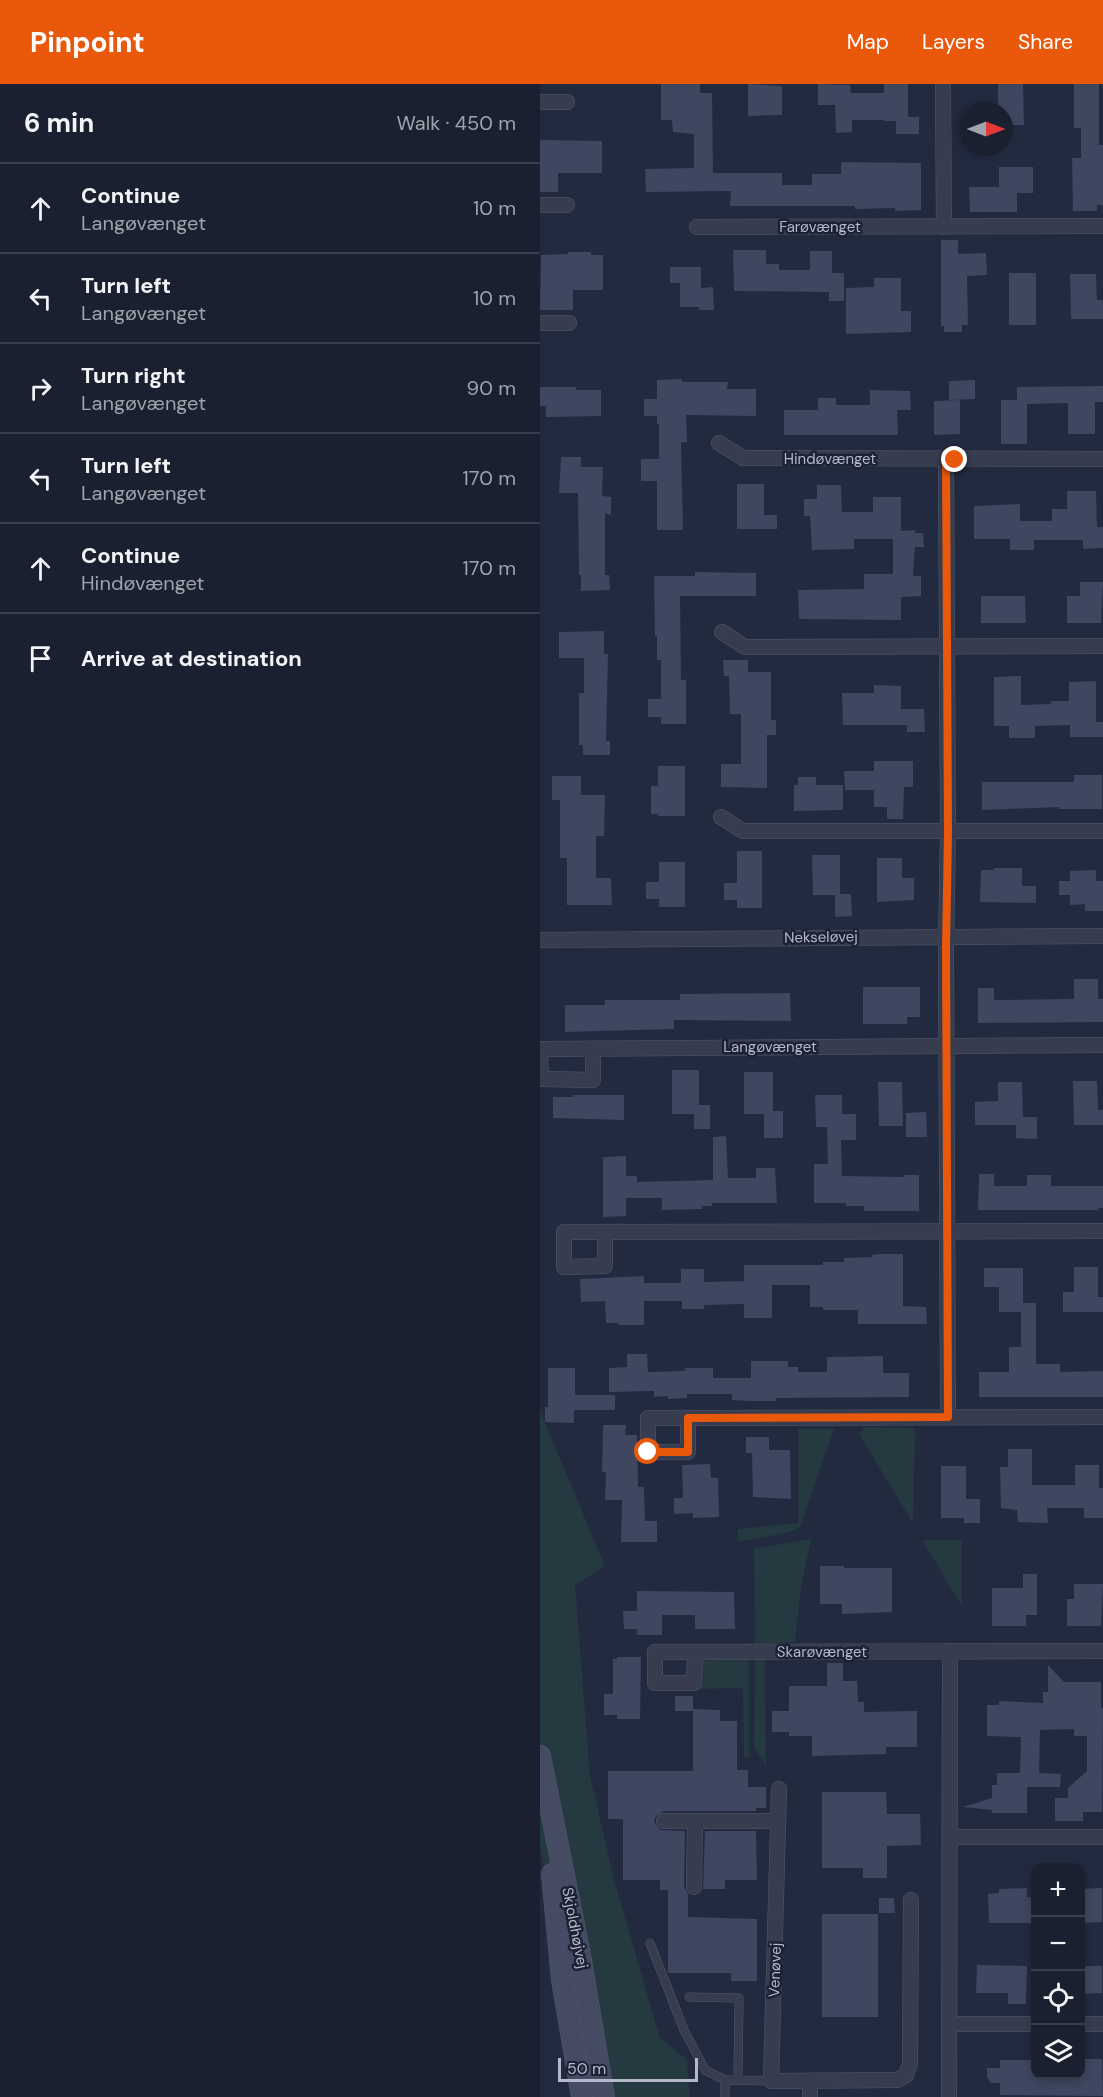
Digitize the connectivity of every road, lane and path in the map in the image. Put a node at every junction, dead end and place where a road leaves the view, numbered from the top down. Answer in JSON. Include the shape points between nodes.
{"nodes":[{"id":1,"x":943,"y":84,"type":"edge"},
{"id":2,"x":540,"y":102,"type":"edge"},
{"id":3,"x":567,"y":102,"type":"dead end"},
{"id":4,"x":540,"y":205,"type":"edge"},
{"id":5,"x":567,"y":205,"type":"dead end"},
{"id":6,"x":944,"y":226,"type":"junction"},
{"id":7,"x":1103,"y":226,"type":"edge"},
{"id":8,"x":697,"y":227,"type":"dead end"},
{"id":9,"x":540,"y":323,"type":"edge"},
{"id":10,"x":569,"y":323,"type":"dead end"},
{"id":11,"x":719,"y":443,"type":"dead end"},
{"id":12,"x":1103,"y":459,"type":"edge"},
{"id":13,"x":946,"y":460,"type":"junction"},
{"id":14,"x":722,"y":632,"type":"dead end"},
{"id":15,"x":1103,"y":646,"type":"edge"},
{"id":16,"x":947,"y":647,"type":"junction"},
{"id":17,"x":721,"y":818,"type":"dead end"},
{"id":18,"x":1103,"y":831,"type":"edge"},
{"id":19,"x":948,"y":832,"type":"junction"},
{"id":20,"x":946,"y":936,"type":"junction"},
{"id":21,"x":1103,"y":936,"type":"edge"},
{"id":22,"x":540,"y":940,"type":"edge"},
{"id":23,"x":1103,"y":1045,"type":"edge"},
{"id":24,"x":946,"y":1046,"type":"junction"},
{"id":25,"x":593,"y":1048,"type":"dead end"},
{"id":26,"x":948,"y":1230,"type":"junction"},
{"id":27,"x":1103,"y":1231,"type":"edge"},
{"id":28,"x":605,"y":1232,"type":"dead end"},
{"id":29,"x":948,"y":1417,"type":"junction"},
{"id":30,"x":1103,"y":1417,"type":"edge"},
{"id":31,"x":688,"y":1418,"type":"dead end"},
{"id":32,"x":950,"y":1651,"type":"junction"},
{"id":33,"x":1103,"y":1651,"type":"edge"},
{"id":34,"x":695,"y":1652,"type":"dead end"},
{"id":35,"x":540,"y":1758,"type":"edge"},
{"id":36,"x":779,"y":1789,"type":"dead end"},
{"id":37,"x":664,"y":1821,"type":"dead end"},
{"id":38,"x":695,"y":1821,"type":"junction"},
{"id":39,"x":778,"y":1821,"type":"junction"},
{"id":40,"x":1103,"y":1837,"type":"edge"},
{"id":41,"x":950,"y":1838,"type":"junction"},
{"id":42,"x":694,"y":1887,"type":"dead end"},
{"id":43,"x":911,"y":1900,"type":"dead end"},
{"id":44,"x":650,"y":1943,"type":"dead end"},
{"id":45,"x":689,"y":1997,"type":"dead end"},
{"id":46,"x":950,"y":2024,"type":"junction"},
{"id":47,"x":1031,"y":2024,"type":"edge"},
{"id":48,"x":1085,"y":2024,"type":"edge"},
{"id":49,"x":1103,"y":2024,"type":"edge"},
{"id":50,"x":725,"y":2080,"type":"junction"},
{"id":51,"x":738,"y":2080,"type":"junction"},
{"id":52,"x":771,"y":2081,"type":"junction"},
{"id":53,"x":810,"y":2081,"type":"junction"},
{"id":54,"x":582,"y":2097,"type":"edge"},
{"id":55,"x":604,"y":2097,"type":"edge"},
{"id":56,"x":725,"y":2097,"type":"edge"},
{"id":57,"x":810,"y":2097,"type":"edge"},
{"id":58,"x":949,"y":2097,"type":"edge"}],
"edges":[{"from":1,"to":6,"type":"street"},
{"from":2,"to":3,"type":"street"},
{"from":4,"to":5,"type":"street"},
{"from":6,"to":7,"type":"street","name":"Farøvænget"},
{"from":6,"to":8,"type":"street","name":"Farøvænget"},
{"from":9,"to":10,"type":"street"},
{"from":11,"to":13,"type":"street","name":"Hindøvænget","via":[[743,458]]},
{"from":12,"to":13,"type":"street","name":"Hindøvænget"},
{"from":13,"to":16,"type":"street"},
{"from":14,"to":16,"type":"street","via":[[745,647]]},
{"from":15,"to":16,"type":"street"},
{"from":16,"to":19,"type":"street"},
{"from":17,"to":19,"type":"street","via":[[743,831]]},
{"from":18,"to":19,"type":"street"},
{"from":19,"to":20,"type":"street"},
{"from":20,"to":21,"type":"street","name":"Nekseløvej"},
{"from":20,"to":22,"type":"street","name":"Nekseløvej"},
{"from":20,"to":24,"type":"street"},
{"from":23,"to":24,"type":"street","name":"Langøvænget"},
{"from":24,"to":25,"type":"street","name":"Langøvænget"},
{"from":24,"to":26,"type":"street"},
{"from":26,"to":27,"type":"street"},
{"from":26,"to":28,"type":"street"},
{"from":26,"to":29,"type":"street"},
{"from":29,"to":30,"type":"street"},
{"from":29,"to":31,"type":"street"},
{"from":32,"to":33,"type":"street","name":"Skarøvænget"},
{"from":32,"to":34,"type":"street","name":"Skarøvænget"},
{"from":32,"to":41,"type":"street"},
{"from":35,"to":54,"type":"street","name":"Skjoldhøjvej","via":[[562,1980]]},
{"from":35,"to":55,"type":"street","name":"Skjoldhøjvej"},
{"from":36,"to":39,"type":"street","name":"Venøvej"},
{"from":37,"to":38,"type":"street"},
{"from":38,"to":39,"type":"street"},
{"from":38,"to":42,"type":"street"},
{"from":39,"to":52,"type":"street","name":"Venøvej"},
{"from":40,"to":41,"type":"street"},
{"from":41,"to":46,"type":"street"},
{"from":43,"to":53,"type":"street","via":[[909,2070],[897,2080]]},
{"from":44,"to":50,"type":"lane","via":[[684,2030],[705,2070]]},
{"from":45,"to":51,"type":"lane","via":[[738,1998]]},
{"from":46,"to":47,"type":"street"},
{"from":46,"to":58,"type":"street"},
{"from":48,"to":49,"type":"street"},
{"from":50,"to":51,"type":"lane"},
{"from":50,"to":56,"type":"lane"},
{"from":51,"to":52,"type":"lane"},
{"from":52,"to":53,"type":"street"},
{"from":53,"to":57,"type":"street"}]}
